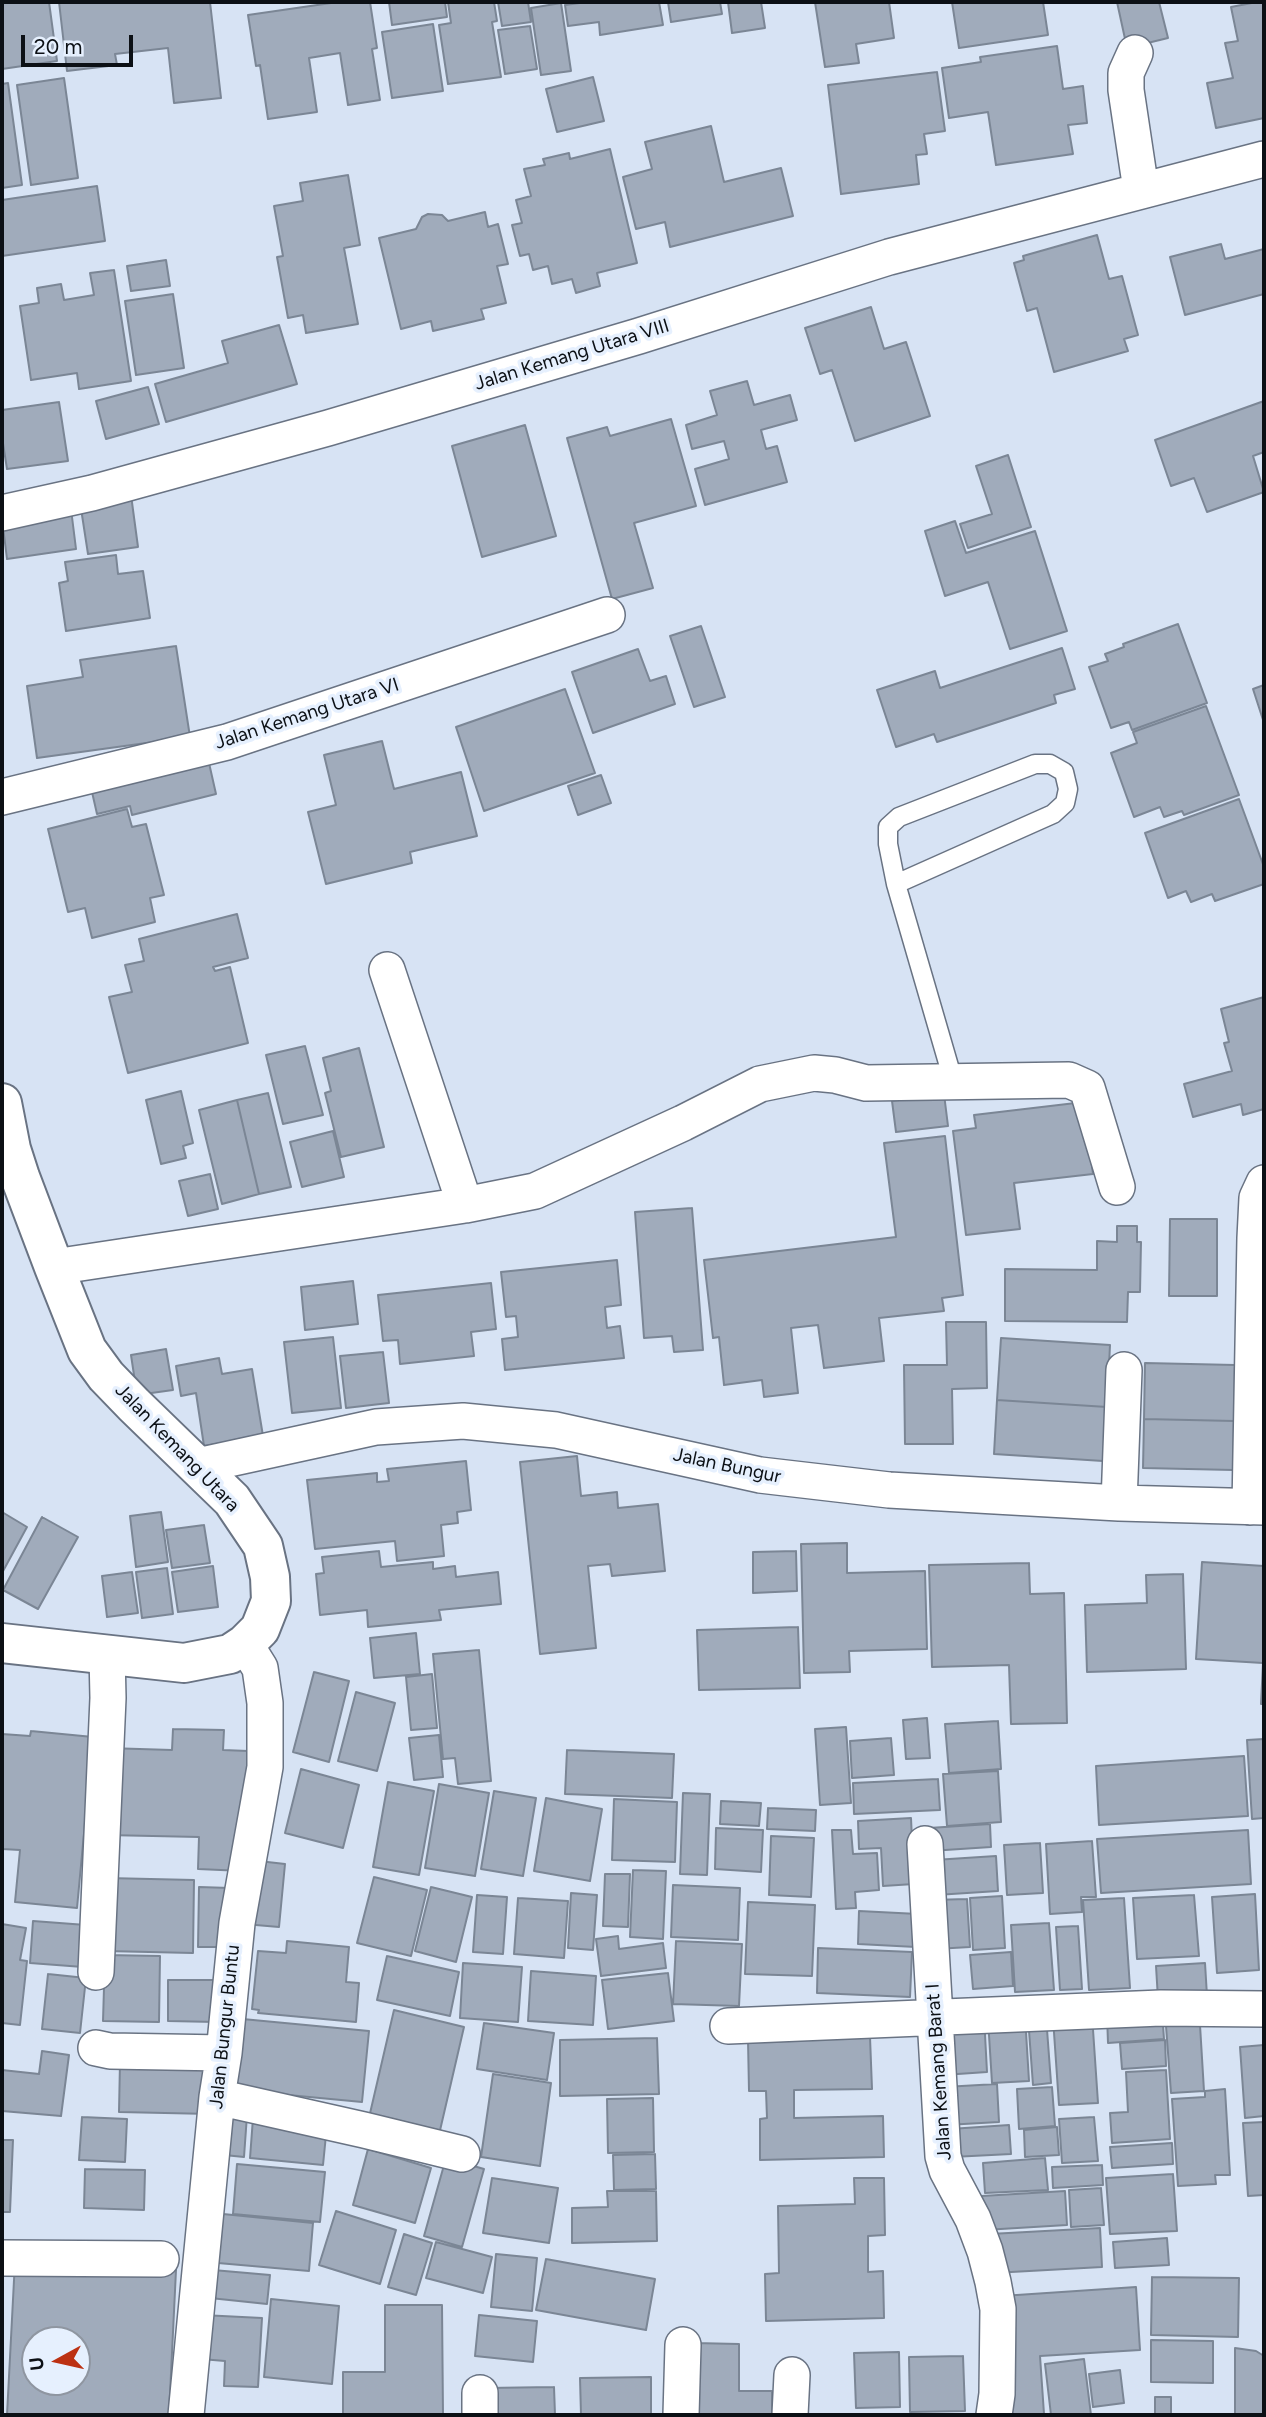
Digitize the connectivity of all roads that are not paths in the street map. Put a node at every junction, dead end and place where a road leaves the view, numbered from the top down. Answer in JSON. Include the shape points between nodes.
{"nodes":[{"id":1,"x":1135,"y":53,"type":"dead end"},
{"id":2,"x":1264,"y":159,"type":"edge"},
{"id":3,"x":1141,"y":190,"type":"junction"},
{"id":4,"x":2,"y":513,"type":"edge"},
{"id":5,"x":607,"y":615,"type":"dead end"},
{"id":6,"x":2,"y":797,"type":"edge"},
{"id":7,"x":896,"y":884,"type":"junction"},
{"id":8,"x":387,"y":970,"type":"dead end"},
{"id":9,"x":953,"y":1080,"type":"junction"},
{"id":10,"x":2,"y":1103,"type":"edge"},
{"id":11,"x":9,"y":1169,"type":"edge"},
{"id":12,"x":1264,"y":1183,"type":"edge"},
{"id":13,"x":1117,"y":1187,"type":"dead end"},
{"id":14,"x":465,"y":1205,"type":"junction"},
{"id":15,"x":54,"y":1267,"type":"junction"},
{"id":16,"x":1125,"y":1370,"type":"dead end"},
{"id":17,"x":197,"y":1466,"type":"junction"},
{"id":18,"x":1119,"y":1503,"type":"junction"},
{"id":19,"x":1257,"y":1507,"type":"edge"},
{"id":20,"x":2,"y":1643,"type":"edge"},
{"id":21,"x":245,"y":1644,"type":"junction"},
{"id":22,"x":107,"y":1654,"type":"junction"},
{"id":23,"x":925,"y":1844,"type":"dead end"},
{"id":24,"x":96,"y":1972,"type":"dead end"},
{"id":25,"x":1264,"y":2009,"type":"edge"},
{"id":26,"x":934,"y":2017,"type":"junction"},
{"id":27,"x":728,"y":2025,"type":"dead end"},
{"id":28,"x":96,"y":2048,"type":"dead end"},
{"id":29,"x":224,"y":2053,"type":"junction"},
{"id":30,"x":217,"y":2097,"type":"junction"},
{"id":31,"x":462,"y":2154,"type":"dead end"},
{"id":32,"x":2,"y":2258,"type":"edge"},
{"id":33,"x":161,"y":2259,"type":"dead end"},
{"id":34,"x":683,"y":2345,"type":"dead end"},
{"id":35,"x":792,"y":2375,"type":"dead end"},
{"id":36,"x":186,"y":2415,"type":"edge"},
{"id":37,"x":681,"y":2415,"type":"edge"},
{"id":38,"x":790,"y":2415,"type":"edge"},
{"id":39,"x":994,"y":2415,"type":"edge"}],
"edges":[{"from":1,"to":3,"type":"street","via":[[1126,73],[1126,90]]},
{"from":2,"to":3,"type":"street","name":"Jalan Kemang Utara VIII"},
{"from":3,"to":4,"type":"street","name":"Jalan Kemang Utara VIII","via":[[889,257],[328,428]]},
{"from":5,"to":6,"type":"street","name":"Jalan Kemang Utara VI","via":[[227,742]]},
{"from":7,"to":7,"type":"lane","via":[[888,827],[900,817],[1035,764],[1050,764],[1063,772],[1068,789],[1065,803],[1053,814]]},
{"from":7,"to":9,"type":"lane"},
{"from":8,"to":14,"type":"street"},
{"from":9,"to":13,"type":"street","via":[[1069,1080],[1087,1088]]},
{"from":9,"to":14,"type":"street","via":[[866,1083],[814,1073],[785,1077],[760,1084],[535,1191]]},
{"from":10,"to":11,"type":"street","name":"Jalan Kemang Utara"},
{"from":11,"to":15,"type":"street","name":"Jalan Kemang Utara"},
{"from":12,"to":19,"type":"street","via":[[1257,1198],[1255,1238]]},
{"from":14,"to":15,"type":"street"},
{"from":15,"to":17,"type":"street","name":"Jalan Kemang Utara","via":[[88,1350],[106,1376]]},
{"from":16,"to":18,"type":"street"},
{"from":17,"to":18,"type":"street","name":"Jalan Bungur","via":[[376,1427],[463,1421],[556,1430],[760,1475],[889,1490]]},
{"from":17,"to":21,"type":"street","name":"Jalan Kemang Utara","via":[[232,1500],[263,1546],[271,1601],[260,1629]]},
{"from":18,"to":19,"type":"street","name":"Jalan Bungur"},
{"from":20,"to":22,"type":"street"},
{"from":21,"to":22,"type":"street","via":[[230,1654],[184,1663]]},
{"from":21,"to":29,"type":"street","name":"Jalan Bungur Buntu","via":[[260,1668],[264,1692],[265,1767],[237,1923]]},
{"from":22,"to":24,"type":"street"},
{"from":23,"to":26,"type":"street","name":"Jalan Kemang Barat I"},
{"from":25,"to":26,"type":"street"},
{"from":26,"to":27,"type":"street"},
{"from":26,"to":39,"type":"street","name":"Jalan Kemang Barat I","via":[[943,2156],[985,2251],[998,2309]]},
{"from":28,"to":29,"type":"street"},
{"from":29,"to":30,"type":"street","name":"Jalan Bungur Buntu"},
{"from":30,"to":31,"type":"street"},
{"from":30,"to":36,"type":"street","name":"Jalan Bungur Buntu"},
{"from":32,"to":33,"type":"street"},
{"from":34,"to":37,"type":"street"},
{"from":35,"to":38,"type":"street"}]}
